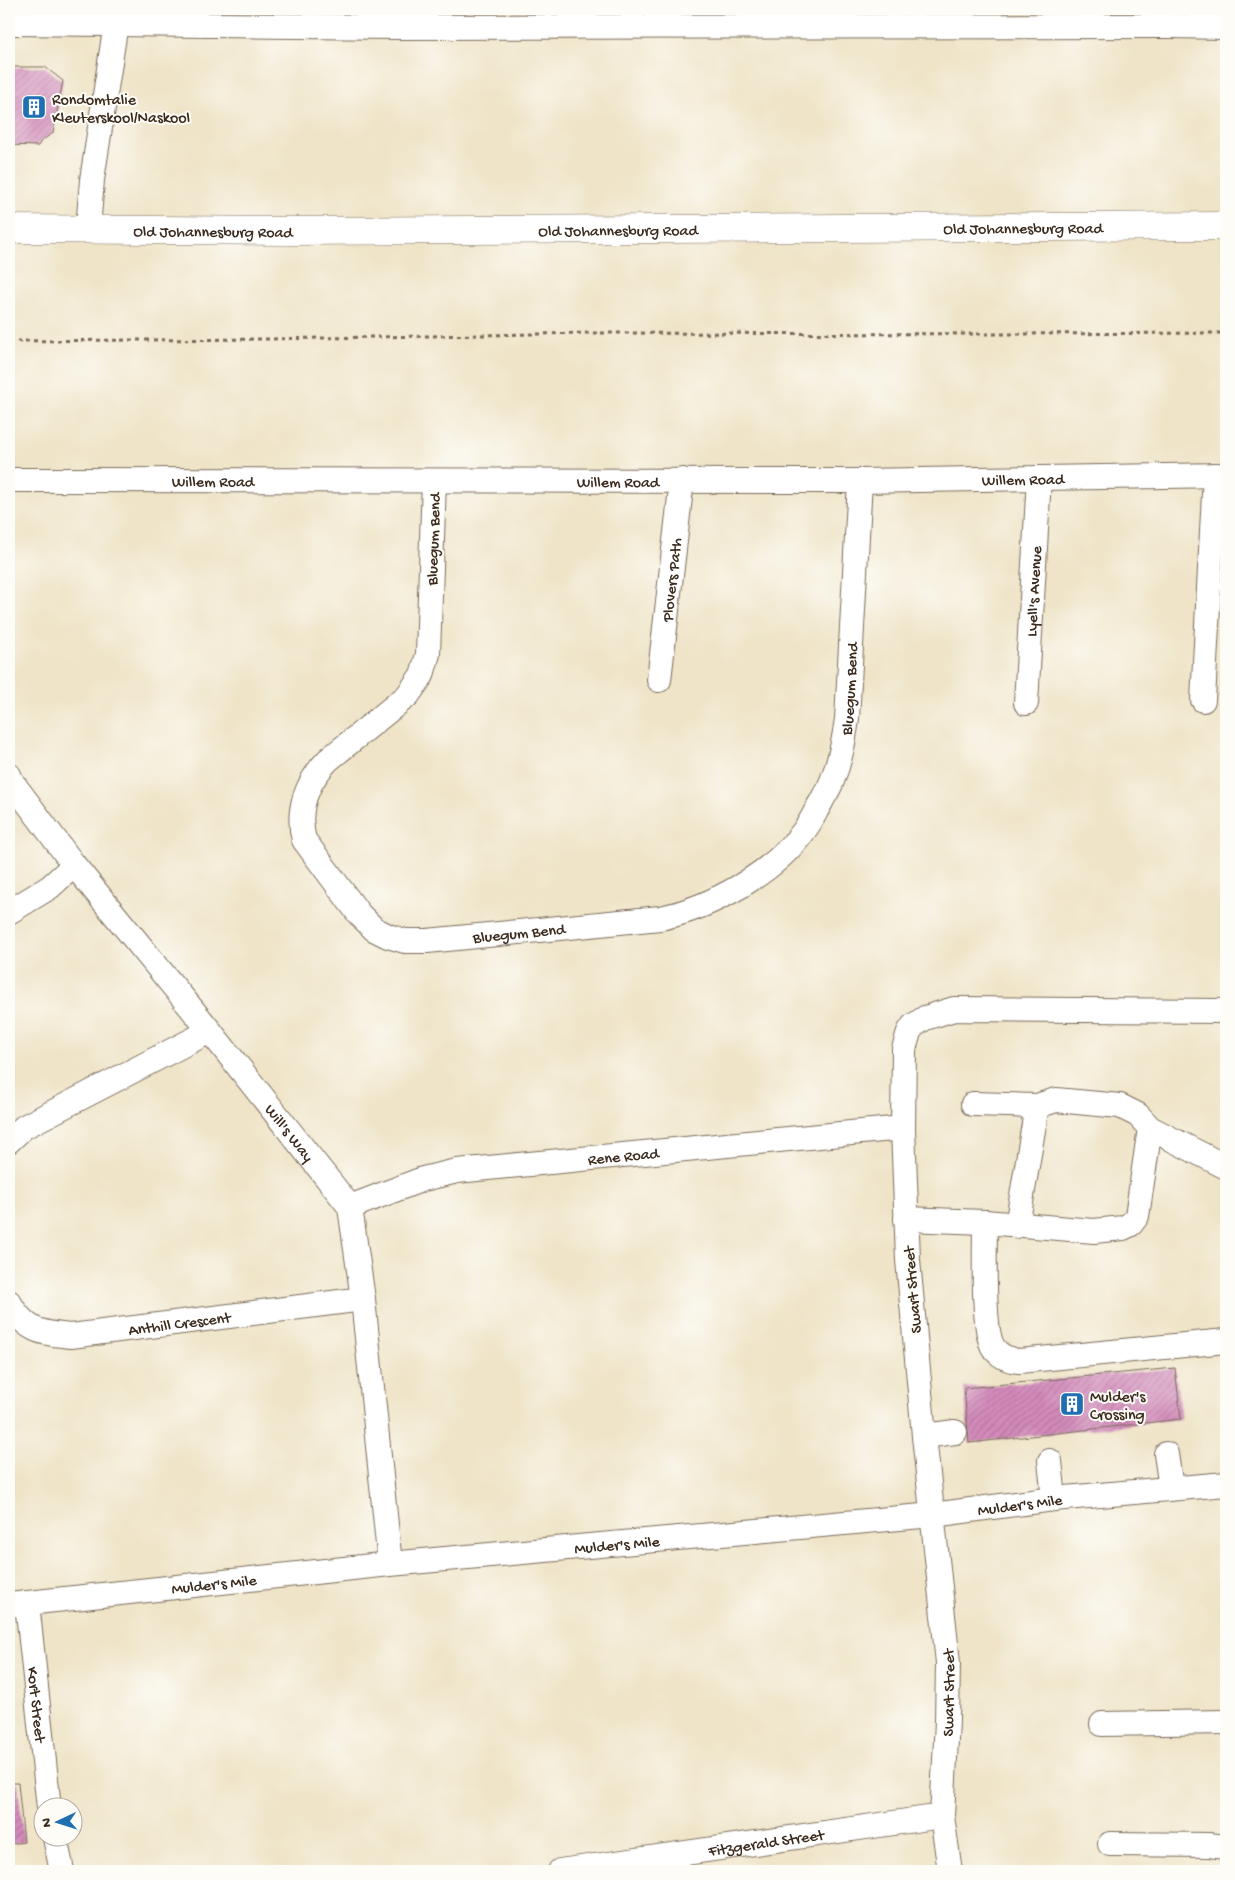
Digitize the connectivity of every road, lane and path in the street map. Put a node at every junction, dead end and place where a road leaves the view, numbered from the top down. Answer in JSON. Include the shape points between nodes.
{"nodes":[{"id":1,"x":116,"y":16,"type":"edge"},
{"id":2,"x":931,"y":17,"type":"edge"},
{"id":3,"x":1169,"y":17,"type":"edge"},
{"id":4,"x":399,"y":18,"type":"edge"},
{"id":5,"x":687,"y":18,"type":"edge"},
{"id":6,"x":9,"y":23,"type":"edge"},
{"id":7,"x":1226,"y":27,"type":"edge"},
{"id":8,"x":1226,"y":226,"type":"edge"},
{"id":9,"x":88,"y":228,"type":"junction"},
{"id":10,"x":9,"y":229,"type":"edge"},
{"id":11,"x":1226,"y":332,"type":"edge"},
{"id":12,"x":9,"y":341,"type":"edge"},
{"id":13,"x":1221,"y":475,"type":"edge"},
{"id":14,"x":1039,"y":478,"type":"junction"},
{"id":15,"x":9,"y":480,"type":"edge"},
{"id":16,"x":682,"y":480,"type":"junction"},
{"id":17,"x":434,"y":481,"type":"junction"},
{"id":18,"x":860,"y":481,"type":"junction"},
{"id":19,"x":659,"y":680,"type":"dead end"},
{"id":20,"x":1204,"y":700,"type":"dead end"},
{"id":21,"x":1026,"y":703,"type":"dead end"},
{"id":22,"x":9,"y":775,"type":"edge"},
{"id":23,"x":74,"y":865,"type":"junction"},
{"id":24,"x":9,"y":912,"type":"edge"},
{"id":25,"x":1226,"y":1010,"type":"edge"},
{"id":26,"x":210,"y":1031,"type":"junction"},
{"id":27,"x":973,"y":1104,"type":"dead end"},
{"id":28,"x":1037,"y":1106,"type":"junction"},
{"id":29,"x":903,"y":1128,"type":"junction"},
{"id":30,"x":1150,"y":1128,"type":"junction"},
{"id":31,"x":9,"y":1141,"type":"edge"},
{"id":32,"x":1226,"y":1167,"type":"edge"},
{"id":33,"x":350,"y":1208,"type":"junction"},
{"id":34,"x":906,"y":1219,"type":"junction"},
{"id":35,"x":985,"y":1222,"type":"junction"},
{"id":36,"x":1017,"y":1226,"type":"junction"},
{"id":37,"x":363,"y":1299,"type":"junction"},
{"id":38,"x":9,"y":1302,"type":"edge"},
{"id":39,"x":1226,"y":1341,"type":"edge"},
{"id":40,"x":955,"y":1432,"type":"dead end"},
{"id":41,"x":924,"y":1436,"type":"junction"},
{"id":42,"x":1166,"y":1454,"type":"dead end"},
{"id":43,"x":1050,"y":1461,"type":"dead end"},
{"id":44,"x":1226,"y":1484,"type":"edge"},
{"id":45,"x":1171,"y":1488,"type":"junction"},
{"id":46,"x":1054,"y":1499,"type":"junction"},
{"id":47,"x":932,"y":1515,"type":"junction"},
{"id":48,"x":390,"y":1564,"type":"junction"},
{"id":49,"x":18,"y":1604,"type":"edge"},
{"id":50,"x":1226,"y":1722,"type":"edge"},
{"id":51,"x":1102,"y":1724,"type":"dead end"},
{"id":52,"x":47,"y":1798,"type":"edge"},
{"id":53,"x":942,"y":1816,"type":"junction"},
{"id":54,"x":1110,"y":1844,"type":"dead end"},
{"id":55,"x":1226,"y":1847,"type":"edge"},
{"id":56,"x":57,"y":1848,"type":"edge"},
{"id":57,"x":62,"y":1871,"type":"edge"},
{"id":58,"x":560,"y":1871,"type":"edge"},
{"id":59,"x":950,"y":1871,"type":"edge"}],
"edges":[{"from":1,"to":4,"type":"street"},
{"from":1,"to":6,"type":"street"},
{"from":1,"to":9,"type":"street"},
{"from":2,"to":3,"type":"street"},
{"from":2,"to":5,"type":"street"},
{"from":3,"to":7,"type":"street"},
{"from":4,"to":5,"type":"street"},
{"from":8,"to":9,"type":"main road","name":"Old Johannesburg Road","via":[[300,231]]},
{"from":9,"to":10,"type":"main road","name":"Old Johannesburg Road"},
{"from":11,"to":12,"type":"path","via":[[589,333]]},
{"from":13,"to":14,"type":"street","name":"Willem Road"},
{"from":13,"to":20,"type":"street"},
{"from":14,"to":18,"type":"street","name":"Willem Road"},
{"from":14,"to":21,"type":"street","name":"Lyell's Avenue"},
{"from":15,"to":17,"type":"street","name":"Willem Road"},
{"from":16,"to":17,"type":"street","name":"Willem Road"},
{"from":16,"to":18,"type":"street","name":"Willem Road"},
{"from":16,"to":19,"type":"street","name":"Plovers Path"},
{"from":17,"to":18,"type":"street","name":"Bluegum Bend","via":[[428,654],[422,675],[408,695],[316,772],[301,809],[304,840],[359,914],[374,930],[405,941],[682,914],[731,891],[768,867],[791,846],[806,828],[833,780],[843,749]]},
{"from":22,"to":23,"type":"street","name":"Will's Way"},
{"from":23,"to":24,"type":"street","via":[[50,887]]},
{"from":23,"to":26,"type":"street","name":"Will's Way"},
{"from":25,"to":29,"type":"street","name":"Swart Street","via":[[954,1009],[937,1013],[913,1026],[907,1038],[904,1049]]},
{"from":26,"to":31,"type":"street","via":[[24,1127]]},
{"from":26,"to":33,"type":"street","name":"Will's Way"},
{"from":27,"to":28,"type":"street"},
{"from":28,"to":30,"type":"street","via":[[1056,1100],[1120,1106],[1138,1115]]},
{"from":28,"to":36,"type":"street"},
{"from":29,"to":33,"type":"street","name":"Rene Road","via":[[457,1171],[423,1179]]},
{"from":29,"to":34,"type":"street","name":"Swart Street"},
{"from":30,"to":32,"type":"street"},
{"from":30,"to":36,"type":"street","via":[[1137,1216],[1131,1224],[1110,1231]]},
{"from":33,"to":37,"type":"street"},
{"from":34,"to":35,"type":"street"},
{"from":34,"to":41,"type":"street","name":"Swart Street"},
{"from":35,"to":36,"type":"street"},
{"from":35,"to":39,"type":"street","via":[[987,1326],[992,1345],[1009,1360]]},
{"from":37,"to":38,"type":"street","name":"Anthill Crescent","via":[[71,1336],[40,1332],[17,1315]]},
{"from":37,"to":48,"type":"street"},
{"from":40,"to":41,"type":"street"},
{"from":41,"to":47,"type":"street","name":"Swart Street"},
{"from":42,"to":45,"type":"street"},
{"from":43,"to":46,"type":"street"},
{"from":44,"to":45,"type":"street","name":"Mulder's Mile"},
{"from":45,"to":46,"type":"street","name":"Mulder's Mile"},
{"from":46,"to":47,"type":"street","name":"Mulder's Mile"},
{"from":47,"to":48,"type":"street","name":"Mulder's Mile"},
{"from":47,"to":53,"type":"street","name":"Swart Street","via":[[948,1663]]},
{"from":48,"to":49,"type":"street","name":"Mulder's Mile"},
{"from":49,"to":52,"type":"street","name":"Kort Street"},
{"from":50,"to":51,"type":"street"},
{"from":53,"to":58,"type":"street","name":"Fitzgerald Street"},
{"from":53,"to":59,"type":"street","name":"Swart Street"},
{"from":54,"to":55,"type":"street"},
{"from":56,"to":57,"type":"street"}]}
